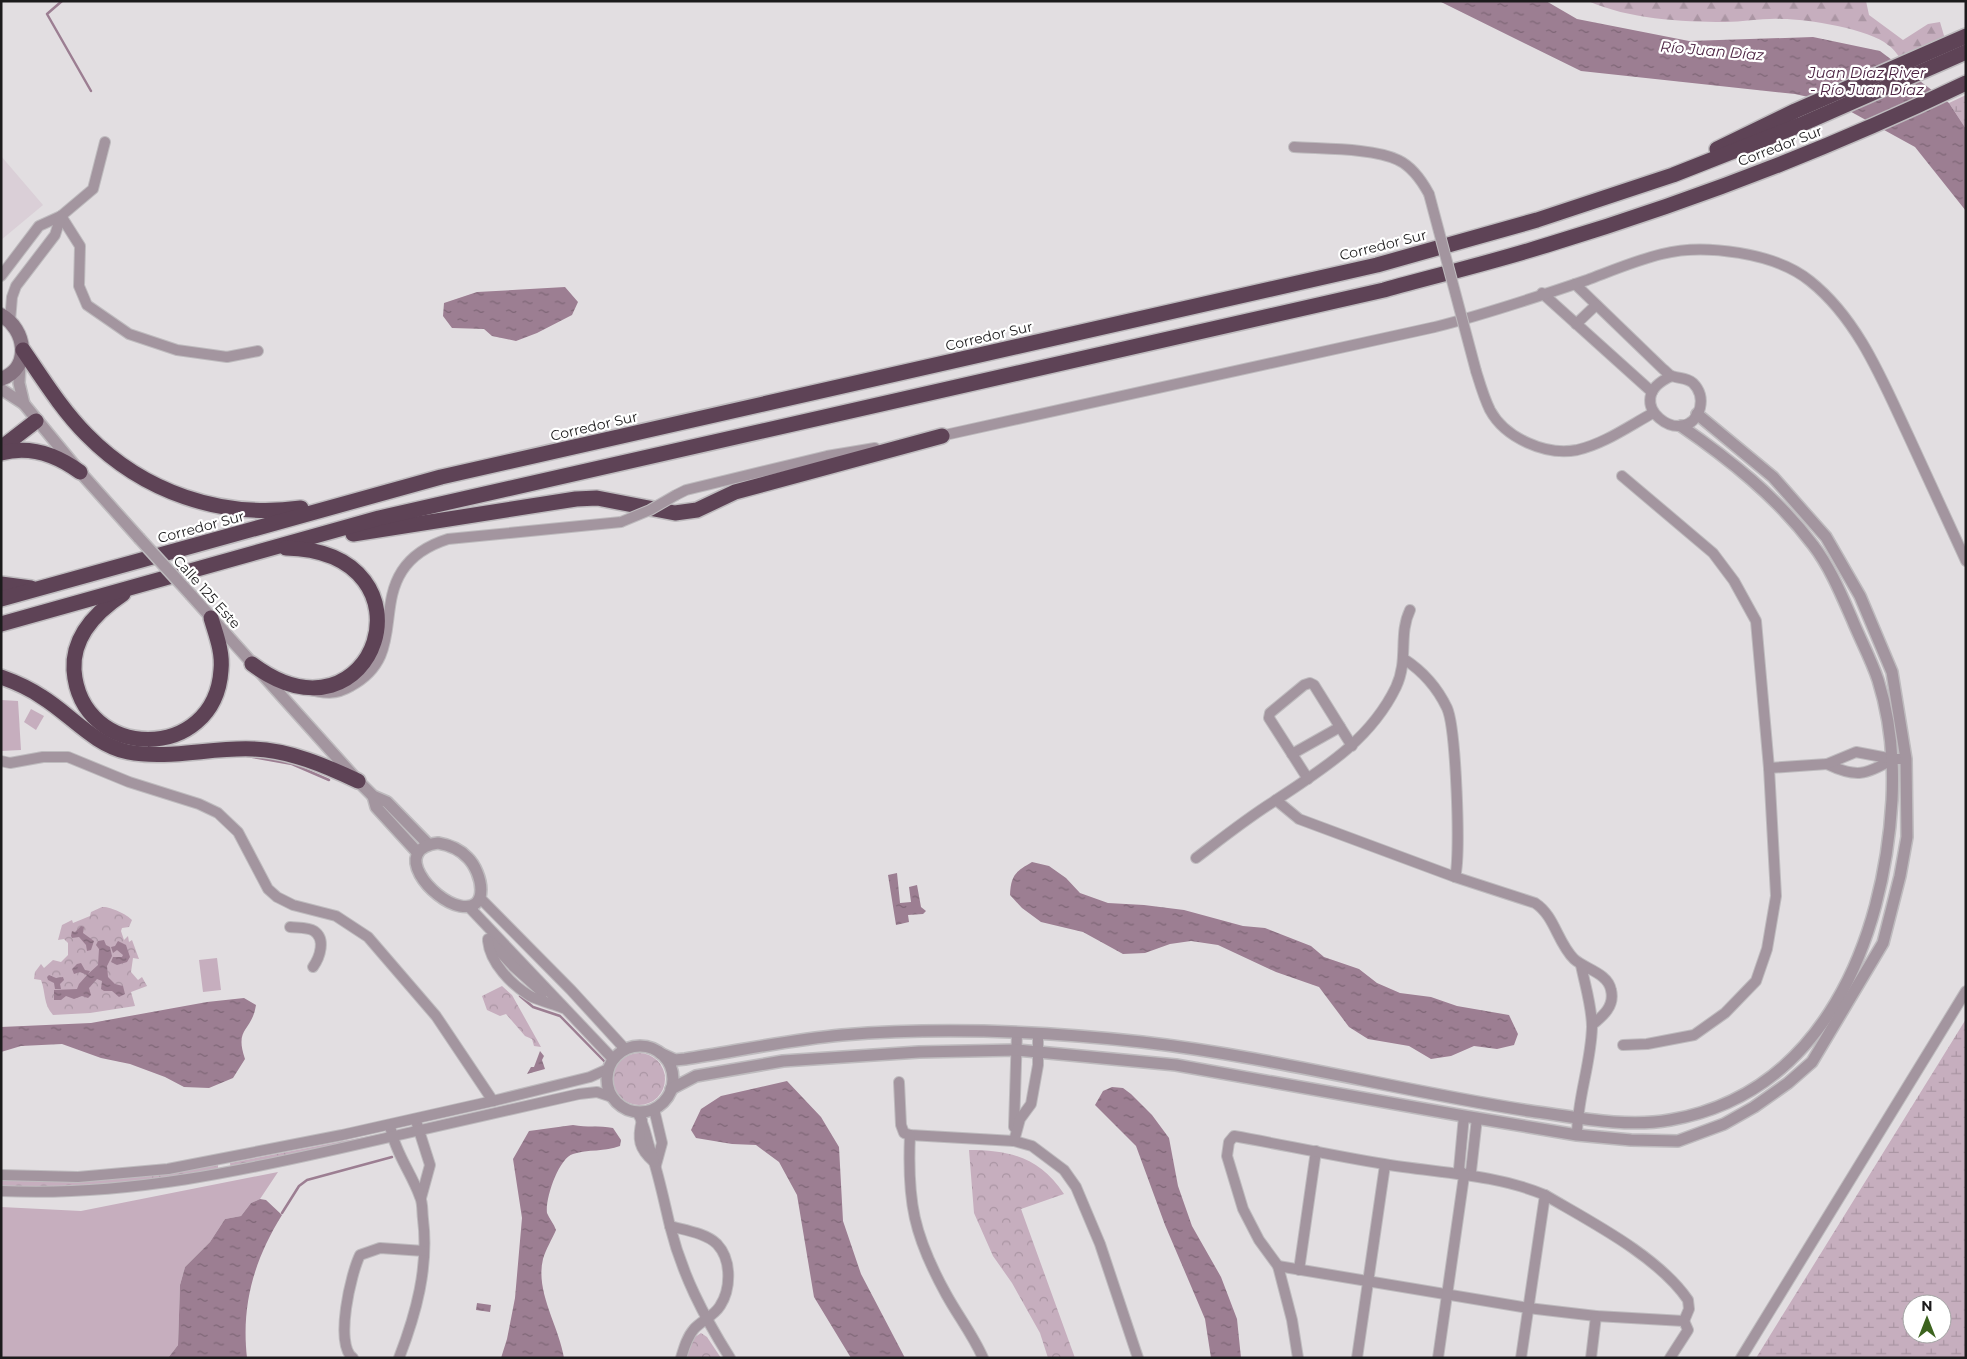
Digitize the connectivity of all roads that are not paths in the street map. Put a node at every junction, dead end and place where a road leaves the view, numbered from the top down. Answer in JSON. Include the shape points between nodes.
{"nodes":[{"id":1,"x":1966,"y":36,"type":"edge"},
{"id":2,"x":1966,"y":52,"type":"edge"},
{"id":3,"x":1963,"y":85,"type":"edge"},
{"id":4,"x":1798,"y":118,"type":"junction"},
{"id":5,"x":105,"y":142,"type":"dead end"},
{"id":6,"x":1294,"y":147,"type":"dead end"},
{"id":7,"x":61,"y":216,"type":"junction"},
{"id":8,"x":1,"y":276,"type":"edge"},
{"id":9,"x":1575,"y":284,"type":"junction"},
{"id":10,"x":1542,"y":293,"type":"junction"},
{"id":11,"x":1596,"y":305,"type":"junction"},
{"id":12,"x":6,"y":318,"type":"edge"},
{"id":13,"x":1576,"y":324,"type":"junction"},
{"id":14,"x":258,"y":351,"type":"dead end"},
{"id":15,"x":21,"y":356,"type":"junction"},
{"id":16,"x":1672,"y":376,"type":"junction"},
{"id":17,"x":1,"y":380,"type":"edge"},
{"id":18,"x":1,"y":389,"type":"edge"},
{"id":19,"x":1652,"y":392,"type":"junction"},
{"id":20,"x":24,"y":404,"type":"junction"},
{"id":21,"x":1653,"y":413,"type":"junction"},
{"id":22,"x":1697,"y":414,"type":"junction"},
{"id":23,"x":36,"y":421,"type":"junction"},
{"id":24,"x":1681,"y":426,"type":"junction"},
{"id":25,"x":942,"y":436,"type":"junction"},
{"id":26,"x":1,"y":448,"type":"edge"},
{"id":27,"x":1,"y":453,"type":"edge"},
{"id":28,"x":80,"y":472,"type":"junction"},
{"id":29,"x":1622,"y":476,"type":"dead end"},
{"id":30,"x":362,"y":499,"type":"junction"},
{"id":31,"x":302,"y":540,"type":"junction"},
{"id":32,"x":274,"y":548,"type":"junction"},
{"id":33,"x":1966,"y":561,"type":"edge"},
{"id":34,"x":1,"y":584,"type":"edge"},
{"id":35,"x":135,"y":587,"type":"junction"},
{"id":36,"x":38,"y":589,"type":"junction"},
{"id":37,"x":1,"y":599,"type":"edge"},
{"id":38,"x":1410,"y":610,"type":"dead end"},
{"id":39,"x":211,"y":618,"type":"junction"},
{"id":40,"x":1,"y":624,"type":"edge"},
{"id":41,"x":1404,"y":660,"type":"junction"},
{"id":42,"x":252,"y":664,"type":"junction"},
{"id":43,"x":1,"y":677,"type":"edge"},
{"id":44,"x":302,"y":688,"type":"junction"},
{"id":45,"x":1340,"y":727,"type":"junction"},
{"id":46,"x":1352,"y":746,"type":"junction"},
{"id":47,"x":1292,"y":754,"type":"junction"},
{"id":48,"x":1893,"y":759,"type":"junction"},
{"id":49,"x":1906,"y":759,"type":"junction"},
{"id":50,"x":1,"y":761,"type":"edge"},
{"id":51,"x":1827,"y":764,"type":"junction"},
{"id":52,"x":1769,"y":768,"type":"junction"},
{"id":53,"x":1308,"y":779,"type":"junction"},
{"id":54,"x":358,"y":781,"type":"junction"},
{"id":55,"x":373,"y":796,"type":"junction"},
{"id":56,"x":1276,"y":800,"type":"junction"},
{"id":57,"x":428,"y":844,"type":"junction"},
{"id":58,"x":418,"y":853,"type":"junction"},
{"id":59,"x":1196,"y":858,"type":"dead end"},
{"id":60,"x":1455,"y":877,"type":"junction"},
{"id":61,"x":481,"y":899,"type":"junction"},
{"id":62,"x":470,"y":908,"type":"junction"},
{"id":63,"x":488,"y":926,"type":"junction"},
{"id":64,"x":290,"y":927,"type":"dead end"},
{"id":65,"x":1581,"y":965,"type":"junction"},
{"id":66,"x":313,"y":967,"type":"dead end"},
{"id":67,"x":554,"y":972,"type":"junction"},
{"id":68,"x":537,"y":989,"type":"junction"},
{"id":69,"x":1966,"y":991,"type":"edge"},
{"id":70,"x":562,"y":1008,"type":"junction"},
{"id":71,"x":1592,"y":1025,"type":"junction"},
{"id":72,"x":1017,"y":1032,"type":"junction"},
{"id":73,"x":1038,"y":1033,"type":"junction"},
{"id":74,"x":1623,"y":1045,"type":"dead end"},
{"id":75,"x":625,"y":1049,"type":"junction"},
{"id":76,"x":1017,"y":1050,"type":"junction"},
{"id":77,"x":1038,"y":1051,"type":"junction"},
{"id":78,"x":660,"y":1053,"type":"junction"},
{"id":79,"x":610,"y":1064,"type":"junction"},
{"id":80,"x":899,"y":1082,"type":"dead end"},
{"id":81,"x":671,"y":1089,"type":"junction"},
{"id":82,"x":612,"y":1098,"type":"junction"},
{"id":83,"x":494,"y":1101,"type":"junction"},
{"id":84,"x":654,"y":1109,"type":"junction"},
{"id":85,"x":639,"y":1116,"type":"junction"},
{"id":86,"x":1464,"y":1116,"type":"junction"},
{"id":87,"x":1477,"y":1118,"type":"junction"},
{"id":88,"x":1577,"y":1118,"type":"junction"},
{"id":89,"x":414,"y":1119,"type":"junction"},
{"id":90,"x":390,"y":1124,"type":"junction"},
{"id":91,"x":420,"y":1130,"type":"junction"},
{"id":92,"x":1577,"y":1135,"type":"junction"},
{"id":93,"x":910,"y":1136,"type":"junction"},
{"id":94,"x":392,"y":1137,"type":"junction"},
{"id":95,"x":1014,"y":1141,"type":"junction"},
{"id":96,"x":1316,"y":1151,"type":"junction"},
{"id":97,"x":656,"y":1164,"type":"junction"},
{"id":98,"x":1385,"y":1164,"type":"junction"},
{"id":99,"x":1,"y":1175,"type":"edge"},
{"id":100,"x":1464,"y":1176,"type":"junction"},
{"id":101,"x":1,"y":1191,"type":"edge"},
{"id":102,"x":1545,"y":1195,"type":"junction"},
{"id":103,"x":421,"y":1198,"type":"junction"},
{"id":104,"x":670,"y":1226,"type":"junction"},
{"id":105,"x":424,"y":1251,"type":"junction"},
{"id":106,"x":1278,"y":1266,"type":"junction"},
{"id":107,"x":1299,"y":1270,"type":"junction"},
{"id":108,"x":1367,"y":1281,"type":"junction"},
{"id":109,"x":1447,"y":1294,"type":"junction"},
{"id":110,"x":1528,"y":1308,"type":"junction"},
{"id":111,"x":1596,"y":1316,"type":"junction"},
{"id":112,"x":706,"y":1320,"type":"junction"},
{"id":113,"x":1684,"y":1321,"type":"junction"},
{"id":114,"x":353,"y":1358,"type":"edge"},
{"id":115,"x":399,"y":1358,"type":"edge"},
{"id":116,"x":682,"y":1358,"type":"edge"},
{"id":117,"x":730,"y":1358,"type":"edge"},
{"id":118,"x":983,"y":1358,"type":"edge"},
{"id":119,"x":1138,"y":1358,"type":"edge"},
{"id":120,"x":1298,"y":1358,"type":"edge"},
{"id":121,"x":1358,"y":1358,"type":"edge"},
{"id":122,"x":1438,"y":1358,"type":"edge"},
{"id":123,"x":1521,"y":1358,"type":"edge"},
{"id":124,"x":1591,"y":1358,"type":"edge"},
{"id":125,"x":1670,"y":1358,"type":"edge"},
{"id":126,"x":1740,"y":1358,"type":"edge"}],
"edges":[{"from":1,"to":4,"type":"highway"},
{"from":2,"to":4,"type":"highway","name":"Corredor Sur"},
{"from":3,"to":31,"type":"highway","name":"Corredor Sur","via":[[1813,152],[1547,246],[1384,290],[499,490]]},
{"from":4,"to":30,"type":"highway","name":"Corredor Sur","via":[[1636,188],[1377,265],[441,477]]},
{"from":5,"to":7,"type":"street","via":[[93,189]]},
{"from":6,"to":21,"type":"street","bridge":true,"via":[[1383,154],[1400,160],[1415,173],[1429,194],[1476,370],[1491,412],[1507,430],[1538,447],[1577,450]]},
{"from":7,"to":8,"type":"street","via":[[40,226]]},
{"from":7,"to":12,"type":"street","via":[[55,235],[16,286]]},
{"from":7,"to":14,"type":"street","via":[[80,246],[78,286],[87,305],[129,334],[177,350],[227,357]]},
{"from":9,"to":10,"type":"street"},
{"from":9,"to":11,"type":"street"},
{"from":9,"to":33,"type":"street","via":[[1662,254],[1696,249],[1729,250],[1784,267],[1810,281],[1840,310],[1860,338]]},
{"from":10,"to":13,"type":"street"},
{"from":10,"to":25,"type":"street","via":[[1435,327]]},
{"from":11,"to":13,"type":"street"},
{"from":11,"to":16,"type":"street"},
{"from":12,"to":15,"type":"main road","via":[[20,334]]},
{"from":13,"to":19,"type":"street"},
{"from":15,"to":17,"type":"main road","via":[[14,371]]},
{"from":15,"to":20,"type":"street","name":"Calle 125 Este","via":[[19,383]]},
{"from":15,"to":30,"type":"highway","via":[[86,434],[127,470],[162,489],[197,502],[248,510],[284,510]]},
{"from":16,"to":19,"type":"street","via":[[1660,381]]},
{"from":16,"to":22,"type":"street","via":[[1688,379],[1699,391],[1701,399]]},
{"from":18,"to":20,"type":"street","name":"Calle 125 Este"},
{"from":19,"to":21,"type":"street"},
{"from":20,"to":23,"type":"street","name":"Calle 125 Este"},
{"from":21,"to":24,"type":"street","via":[[1670,426]]},
{"from":22,"to":24,"type":"street"},
{"from":22,"to":49,"type":"street","via":[[1773,477],[1826,537],[1860,596],[1892,672]]},
{"from":23,"to":26,"type":"highway"},
{"from":23,"to":28,"type":"street","name":"Calle 125 Este"},
{"from":24,"to":48,"type":"street","via":[[1716,450],[1766,493],[1813,545],[1831,575],[1878,680]]},
{"from":25,"to":31,"type":"highway","via":[[735,492],[688,512],[675,513],[597,498]]},
{"from":25,"to":44,"type":"street","bridge":true,"via":[[827,456],[686,490],[621,522],[434,543],[419,552],[401,573],[394,589],[385,642],[374,667],[365,677],[343,691],[320,693]]},
{"from":27,"to":28,"type":"highway","via":[[18,450],[45,453]]},
{"from":28,"to":39,"type":"street","name":"Calle 125 Este","bridge":true},
{"from":29,"to":52,"type":"street","via":[[1713,553],[1734,581],[1756,621]]},
{"from":30,"to":36,"type":"highway","name":"Corredor Sur"},
{"from":31,"to":32,"type":"highway","name":"Corredor Sur"},
{"from":32,"to":35,"type":"highway","name":"Corredor Sur"},
{"from":32,"to":44,"type":"highway","via":[[316,552],[346,562],[365,580],[376,605],[374,643],[358,669],[334,685]]},
{"from":34,"to":36,"type":"highway"},
{"from":35,"to":39,"type":"highway","via":[[111,603],[87,626],[75,649],[75,677],[84,703],[99,723],[117,733],[139,740],[170,738],[193,726],[206,712],[217,692],[222,669]]},
{"from":35,"to":40,"type":"highway","name":"Corredor Sur"},
{"from":36,"to":37,"type":"highway","name":"Corredor Sur"},
{"from":38,"to":41,"type":"street","via":[[1403,633]]},
{"from":39,"to":42,"type":"street","name":"Calle 125 Este"},
{"from":41,"to":46,"type":"street","via":[[1396,686],[1379,716]]},
{"from":41,"to":60,"type":"street","via":[[1432,682],[1448,710],[1453,734],[1459,856]]},
{"from":42,"to":44,"type":"highway","via":[[277,680]]},
{"from":42,"to":54,"type":"street","name":"Calle 125 Este"},
{"from":43,"to":54,"type":"highway","via":[[43,697],[105,743],[126,752],[267,750],[314,763]]},
{"from":45,"to":46,"type":"street"},
{"from":45,"to":47,"type":"street"},
{"from":45,"to":47,"type":"street","via":[[1314,685],[1304,685],[1270,713],[1272,723]]},
{"from":46,"to":53,"type":"street"},
{"from":47,"to":53,"type":"street"},
{"from":48,"to":49,"type":"street"},
{"from":48,"to":51,"type":"street","via":[[1856,752]]},
{"from":48,"to":51,"type":"street","via":[[1872,772],[1859,774],[1846,773]]},
{"from":48,"to":88,"type":"street","via":[[1890,843],[1867,940],[1827,1019],[1801,1051],[1746,1095],[1715,1108],[1660,1121],[1634,1123]]},
{"from":49,"to":92,"type":"street","via":[[1907,837],[1883,942],[1812,1062],[1754,1107],[1724,1124],[1678,1141]]},
{"from":50,"to":83,"type":"street","via":[[10,763],[43,757],[68,757],[218,813],[238,832],[268,889],[277,897],[293,906],[336,916],[368,937],[436,1016]]},
{"from":51,"to":52,"type":"street"},
{"from":52,"to":74,"type":"street","via":[[1776,896],[1767,949],[1756,981],[1725,1013],[1694,1035]]},
{"from":53,"to":56,"type":"street"},
{"from":54,"to":55,"type":"street","name":"Calle 125 Este"},
{"from":55,"to":57,"type":"street","name":"Calle 125 Este","via":[[386,802]]},
{"from":55,"to":58,"type":"street","name":"Calle 125 Este","via":[[376,807]]},
{"from":56,"to":59,"type":"street"},
{"from":56,"to":60,"type":"street","via":[[1299,820]]},
{"from":57,"to":58,"type":"street"},
{"from":57,"to":61,"type":"street","via":[[450,845],[470,859],[481,883]]},
{"from":58,"to":62,"type":"street","via":[[417,866],[428,888],[448,903]]},
{"from":60,"to":65,"type":"street","via":[[1543,908],[1565,946]]},
{"from":61,"to":62,"type":"street"},
{"from":61,"to":67,"type":"street"},
{"from":62,"to":63,"type":"street"},
{"from":63,"to":68,"type":"street"},
{"from":63,"to":68,"type":"street","via":[[489,951],[496,963]]},
{"from":64,"to":66,"type":"street","via":[[313,930],[320,938],[321,947]]},
{"from":65,"to":71,"type":"street"},
{"from":65,"to":71,"type":"street","via":[[1607,980],[1611,989],[1612,998],[1607,1011]]},
{"from":67,"to":68,"type":"street"},
{"from":67,"to":75,"type":"street"},
{"from":68,"to":70,"type":"street"},
{"from":68,"to":70,"type":"street"},
{"from":69,"to":126,"type":"street"},
{"from":70,"to":79,"type":"street"},
{"from":71,"to":88,"type":"street","via":[[1587,1074]]},
{"from":72,"to":73,"type":"street"},
{"from":72,"to":76,"type":"street"},
{"from":72,"to":78,"type":"street","via":[[844,1035],[675,1060]]},
{"from":73,"to":77,"type":"street"},
{"from":73,"to":88,"type":"street","via":[[1145,1042],[1244,1056],[1495,1106]]},
{"from":75,"to":78,"type":"street","via":[[646,1046]]},
{"from":75,"to":79,"type":"street"},
{"from":76,"to":77,"type":"street"},
{"from":76,"to":81,"type":"street","via":[[919,1052],[783,1061],[696,1076]]},
{"from":76,"to":95,"type":"street"},
{"from":77,"to":86,"type":"street","via":[[1176,1065]]},
{"from":77,"to":95,"type":"street","via":[[1031,1104],[1020,1119]]},
{"from":78,"to":81,"type":"street","via":[[672,1069]]},
{"from":79,"to":82,"type":"street","via":[[606,1079]]},
{"from":79,"to":83,"type":"street","via":[[590,1077]]},
{"from":80,"to":93,"type":"street","via":[[901,1125],[904,1133]]},
{"from":81,"to":84,"type":"street"},
{"from":82,"to":85,"type":"street"},
{"from":82,"to":91,"type":"street","via":[[597,1092],[579,1094]]},
{"from":83,"to":89,"type":"street"},
{"from":84,"to":85,"type":"street"},
{"from":84,"to":97,"type":"street","via":[[662,1143]]},
{"from":85,"to":97,"type":"street","via":[[638,1137],[642,1152]]},
{"from":86,"to":87,"type":"street"},
{"from":86,"to":100,"type":"street","via":[[1459,1169]]},
{"from":87,"to":92,"type":"street"},
{"from":87,"to":100,"type":"street","via":[[1471,1171]]},
{"from":88,"to":92,"type":"street"},
{"from":89,"to":90,"type":"street"},
{"from":89,"to":91,"type":"street"},
{"from":90,"to":94,"type":"street"},
{"from":90,"to":99,"type":"street","via":[[168,1169],[78,1177]]},
{"from":91,"to":94,"type":"street"},
{"from":91,"to":103,"type":"street","via":[[430,1165]]},
{"from":93,"to":95,"type":"street"},
{"from":93,"to":118,"type":"street","via":[[910,1197],[917,1230],[929,1261]]},
{"from":94,"to":101,"type":"street","via":[[247,1170],[135,1188],[46,1193]]},
{"from":94,"to":103,"type":"street"},
{"from":95,"to":119,"type":"street","via":[[1032,1146],[1053,1161],[1076,1187],[1100,1244]]},
{"from":96,"to":98,"type":"street"},
{"from":96,"to":106,"type":"street","via":[[1234,1136],[1229,1142],[1226,1156],[1243,1209],[1258,1240]]},
{"from":96,"to":107,"type":"street"},
{"from":97,"to":104,"type":"street"},
{"from":98,"to":100,"type":"street"},
{"from":98,"to":108,"type":"street"},
{"from":100,"to":102,"type":"street","via":[[1524,1186]]},
{"from":100,"to":109,"type":"street"},
{"from":102,"to":110,"type":"street"},
{"from":102,"to":113,"type":"street","via":[[1621,1239],[1647,1260],[1688,1300],[1689,1309]]},
{"from":103,"to":105,"type":"street"},
{"from":104,"to":112,"type":"street","via":[[686,1280]]},
{"from":104,"to":112,"type":"street","via":[[701,1235],[717,1244],[726,1261],[727,1290],[720,1307]]},
{"from":105,"to":114,"type":"street","via":[[380,1248],[360,1255],[354,1267],[344,1327],[344,1341]]},
{"from":105,"to":115,"type":"street","via":[[422,1283]]},
{"from":106,"to":107,"type":"street"},
{"from":106,"to":120,"type":"street"},
{"from":107,"to":108,"type":"street"},
{"from":108,"to":109,"type":"street"},
{"from":108,"to":121,"type":"street"},
{"from":109,"to":110,"type":"street"},
{"from":109,"to":122,"type":"street"},
{"from":110,"to":111,"type":"street"},
{"from":110,"to":123,"type":"street"},
{"from":111,"to":113,"type":"street"},
{"from":111,"to":124,"type":"street"},
{"from":112,"to":116,"type":"street","via":[[693,1330],[684,1345]]},
{"from":112,"to":117,"type":"street"},
{"from":113,"to":125,"type":"street","via":[[1688,1330]]}]}
